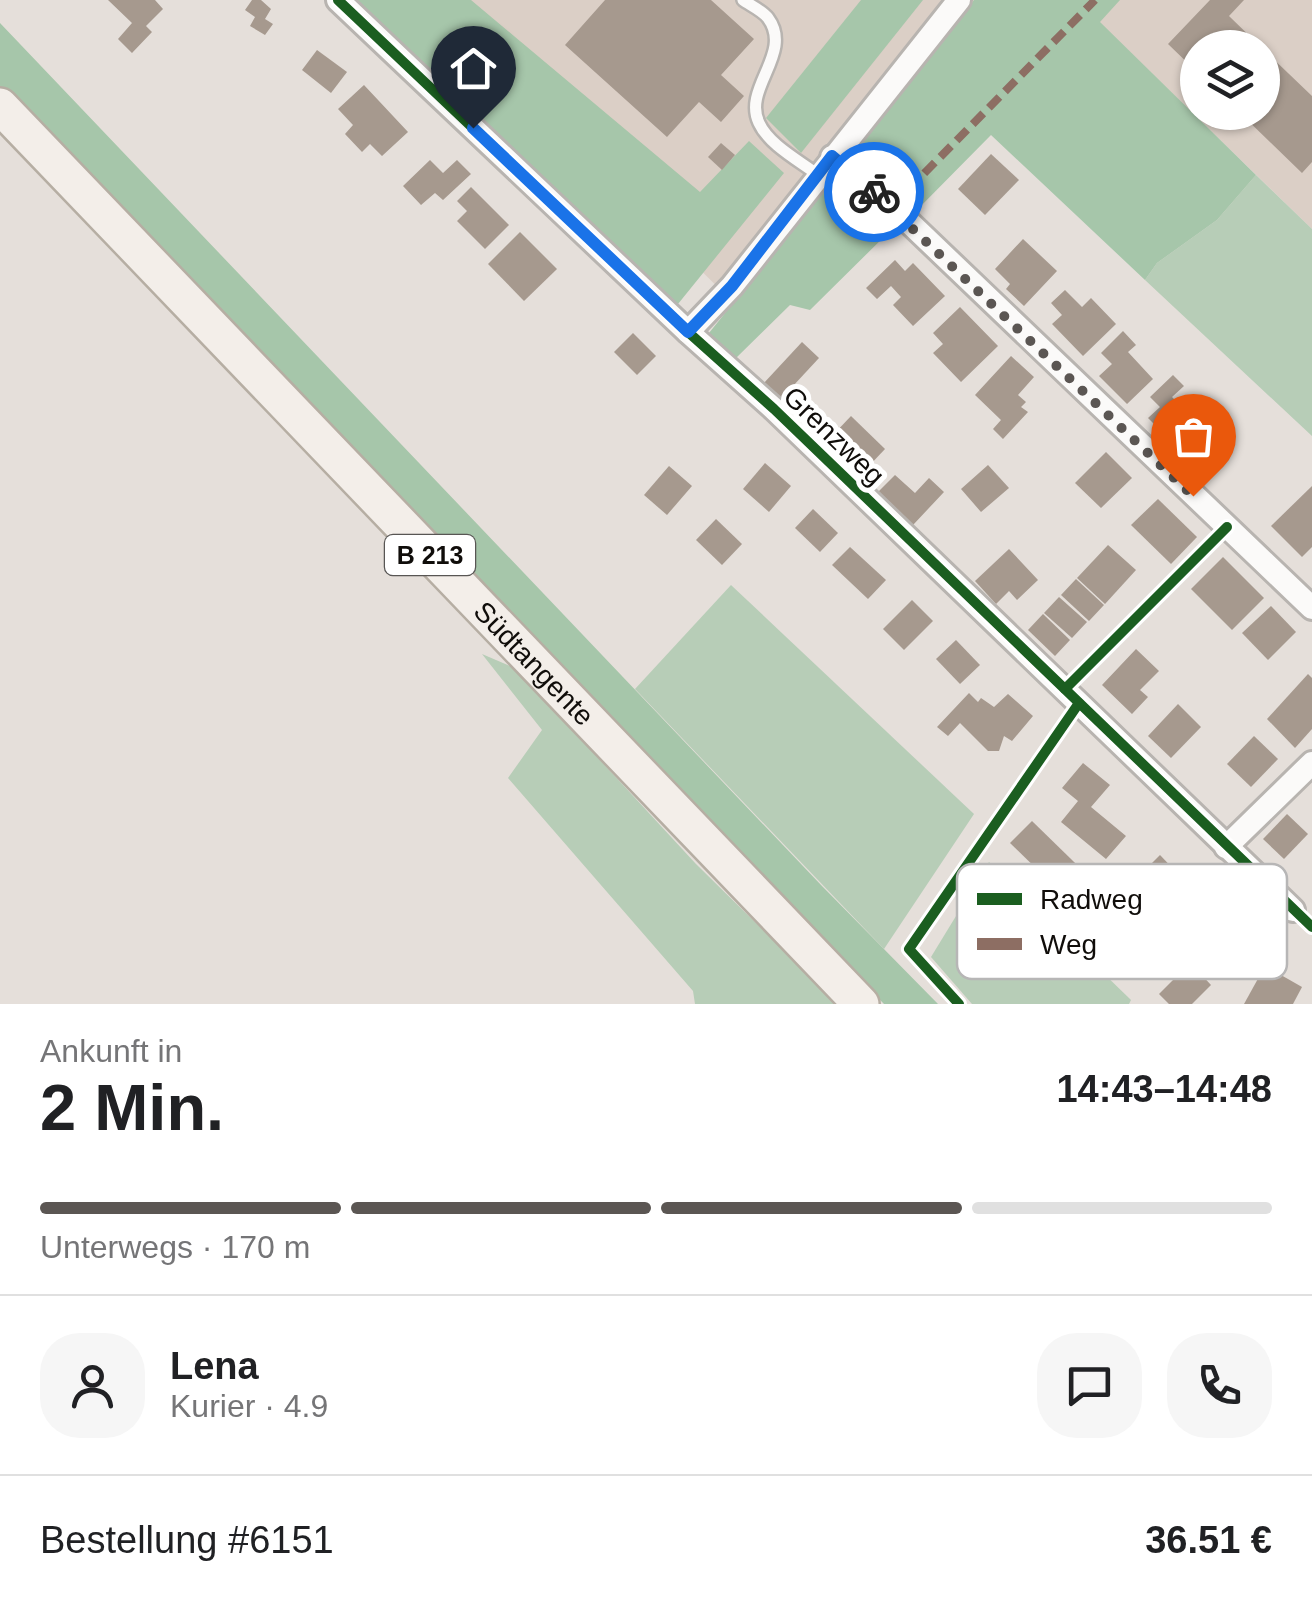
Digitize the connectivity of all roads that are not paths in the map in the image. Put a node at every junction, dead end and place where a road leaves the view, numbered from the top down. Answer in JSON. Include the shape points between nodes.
{"nodes":[{"id":1,"x":338,"y":0,"type":"edge"},
{"id":2,"x":743,"y":0,"type":"edge"},
{"id":3,"x":959,"y":0,"type":"edge"},
{"id":4,"x":0,"y":106,"type":"edge"},
{"id":5,"x":825,"y":166,"type":"junction"},
{"id":6,"x":688,"y":332,"type":"junction"},
{"id":7,"x":1312,"y":608,"type":"edge"},
{"id":8,"x":1312,"y":763,"type":"edge"},
{"id":9,"x":1226,"y":847,"type":"junction"},
{"id":10,"x":1244,"y":864,"type":"edge"},
{"id":11,"x":1287,"y":904,"type":"edge"},
{"id":12,"x":1293,"y":910,"type":"dead end"},
{"id":13,"x":861,"y":1004,"type":"edge"}],
"edges":[{"from":1,"to":6,"type":"street","name":"Grenzweg"},
{"from":2,"to":5,"type":"lane","via":[[768,18],[776,38],[756,101],[757,120],[766,134]]},
{"from":3,"to":5,"type":"street"},
{"from":4,"to":13,"type":"main road","name":"Südtangente","number":"B 213"},
{"from":5,"to":6,"type":"street"},
{"from":5,"to":7,"type":"street","via":[[892,206]]},
{"from":6,"to":9,"type":"street","name":"Grenzweg"},
{"from":8,"to":9,"type":"street"},
{"from":9,"to":10,"type":"street","name":"Grenzweg"},
{"from":11,"to":12,"type":"street","name":"Grenzweg"}]}
